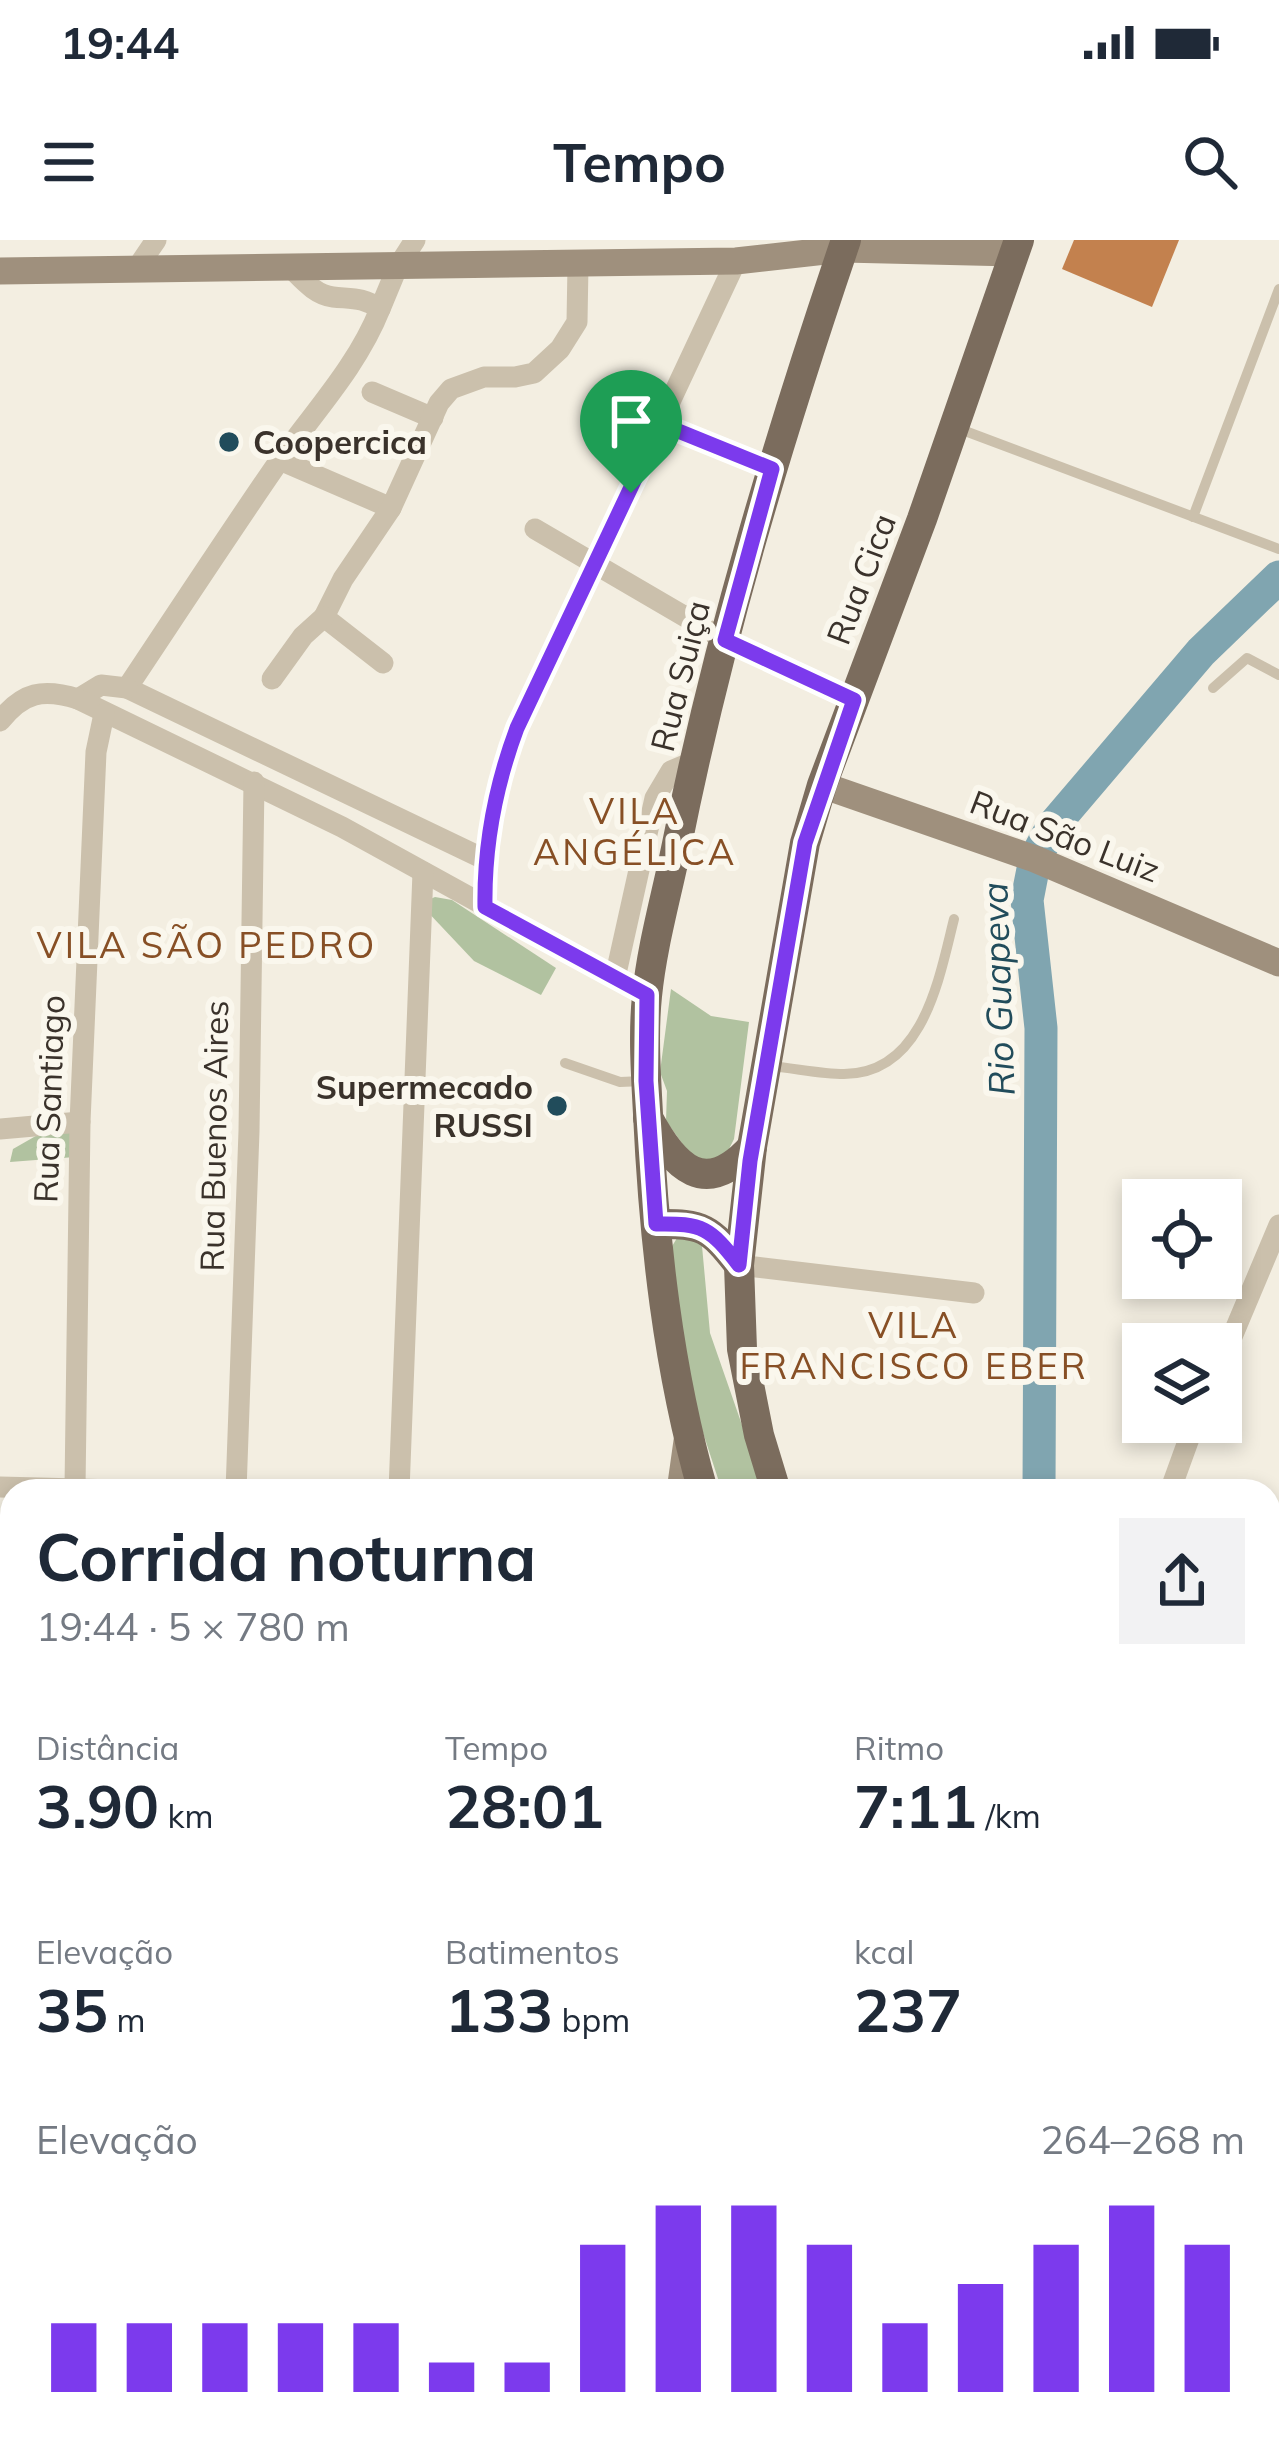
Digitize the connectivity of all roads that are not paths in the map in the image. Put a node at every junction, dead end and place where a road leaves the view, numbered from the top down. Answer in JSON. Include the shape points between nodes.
{"nodes":[{"id":1,"x":156,"y":240,"type":"edge"},
{"id":2,"x":415,"y":240,"type":"edge"},
{"id":3,"x":845,"y":244,"type":"edge"},
{"id":4,"x":1017,"y":246,"type":"edge"},
{"id":5,"x":616,"y":252,"type":"edge"},
{"id":6,"x":736,"y":261,"type":"junction"},
{"id":7,"x":578,"y":265,"type":"junction"},
{"id":8,"x":136,"y":268,"type":"junction"},
{"id":9,"x":397,"y":268,"type":"junction"},
{"id":10,"x":292,"y":270,"type":"junction"},
{"id":11,"x":0,"y":271,"type":"edge"},
{"id":12,"x":1279,"y":290,"type":"edge"},
{"id":13,"x":380,"y":309,"type":"junction"},
{"id":14,"x":371,"y":392,"type":"dead end"},
{"id":15,"x":433,"y":418,"type":"junction"},
{"id":16,"x":661,"y":424,"type":"junction"},
{"id":17,"x":954,"y":427,"type":"junction"},
{"id":18,"x":280,"y":460,"type":"junction"},
{"id":19,"x":772,"y":469,"type":"junction"},
{"id":20,"x":392,"y":508,"type":"junction"},
{"id":21,"x":1193,"y":517,"type":"junction"},
{"id":22,"x":535,"y":529,"type":"dead end"},
{"id":23,"x":1279,"y":549,"type":"edge"},
{"id":24,"x":596,"y":564,"type":"junction"},
{"id":25,"x":325,"y":617,"type":"junction"},
{"id":26,"x":725,"y":640,"type":"junction"},
{"id":27,"x":383,"y":663,"type":"dead end"},
{"id":28,"x":1279,"y":675,"type":"edge"},
{"id":29,"x":272,"y":680,"type":"dead end"},
{"id":30,"x":127,"y":688,"type":"junction"},
{"id":31,"x":1214,"y":688,"type":"dead end"},
{"id":32,"x":78,"y":699,"type":"junction"},
{"id":33,"x":854,"y":700,"type":"junction"},
{"id":34,"x":104,"y":714,"type":"junction"},
{"id":35,"x":0,"y":721,"type":"edge"},
{"id":36,"x":695,"y":760,"type":"junction"},
{"id":37,"x":254,"y":782,"type":"junction"},
{"id":38,"x":822,"y":785,"type":"junction"},
{"id":39,"x":484,"y":859,"type":"junction"},
{"id":40,"x":423,"y":872,"type":"junction"},
{"id":41,"x":485,"y":907,"type":"junction"},
{"id":42,"x":954,"y":919,"type":"dead end"},
{"id":43,"x":1279,"y":963,"type":"edge"},
{"id":44,"x":615,"y":978,"type":"junction"},
{"id":45,"x":647,"y":995,"type":"junction"},
{"id":46,"x":565,"y":1064,"type":"dead end"},
{"id":47,"x":766,"y":1066,"type":"junction"},
{"id":48,"x":646,"y":1081,"type":"junction"},
{"id":49,"x":80,"y":1122,"type":"junction"},
{"id":50,"x":0,"y":1129,"type":"edge"},
{"id":51,"x":648,"y":1129,"type":"junction"},
{"id":52,"x":751,"y":1154,"type":"junction"},
{"id":53,"x":656,"y":1224,"type":"junction"},
{"id":54,"x":1279,"y":1225,"type":"edge"},
{"id":55,"x":739,"y":1265,"type":"junction"},
{"id":56,"x":974,"y":1293,"type":"dead end"},
{"id":57,"x":1238,"y":1323,"type":"edge"},
{"id":58,"x":688,"y":1437,"type":"junction"},
{"id":59,"x":1188,"y":1443,"type":"edge"},
{"id":60,"x":75,"y":1479,"type":"edge"},
{"id":61,"x":236,"y":1479,"type":"edge"},
{"id":62,"x":399,"y":1479,"type":"edge"},
{"id":63,"x":682,"y":1479,"type":"edge"},
{"id":64,"x":700,"y":1479,"type":"edge"},
{"id":65,"x":772,"y":1479,"type":"edge"},
{"id":66,"x":1175,"y":1479,"type":"edge"}],
"edges":[{"from":1,"to":8,"type":"street"},
{"from":2,"to":9,"type":"street"},
{"from":3,"to":4,"type":"street"},
{"from":3,"to":6,"type":"street"},
{"from":3,"to":19,"type":"main road","name":"Rua Suiça"},
{"from":4,"to":17,"type":"main road","name":"Rua Cica"},
{"from":5,"to":6,"type":"street"},
{"from":5,"to":7,"type":"street"},
{"from":6,"to":16,"type":"street"},
{"from":7,"to":9,"type":"street"},
{"from":7,"to":15,"type":"street","via":[[578,322],[550,362],[534,373],[464,382]]},
{"from":8,"to":10,"type":"street"},
{"from":8,"to":11,"type":"street"},
{"from":9,"to":10,"type":"street"},
{"from":9,"to":13,"type":"street"},
{"from":10,"to":13,"type":"street","via":[[322,294]]},
{"from":12,"to":21,"type":"lane"},
{"from":13,"to":18,"type":"street","via":[[356,357]]},
{"from":14,"to":15,"type":"street"},
{"from":15,"to":20,"type":"street"},
{"from":16,"to":19,"type":"street"},
{"from":16,"to":24,"type":"street"},
{"from":17,"to":21,"type":"lane"},
{"from":17,"to":33,"type":"main road","name":"Rua Cica"},
{"from":18,"to":20,"type":"street"},
{"from":18,"to":30,"type":"street"},
{"from":19,"to":26,"type":"main road","name":"Rua Suiça"},
{"from":20,"to":25,"type":"street"},
{"from":21,"to":23,"type":"lane"},
{"from":22,"to":24,"type":"street"},
{"from":24,"to":26,"type":"street"},
{"from":24,"to":39,"type":"street","via":[[517,728]]},
{"from":25,"to":27,"type":"street"},
{"from":25,"to":29,"type":"street"},
{"from":26,"to":33,"type":"street"},
{"from":26,"to":36,"type":"main road","name":"Rua Suiça"},
{"from":28,"to":31,"type":"lane","via":[[1247,658]]},
{"from":30,"to":32,"type":"street","via":[[101,685]]},
{"from":30,"to":39,"type":"street"},
{"from":32,"to":34,"type":"street"},
{"from":32,"to":35,"type":"street","via":[[35,692]]},
{"from":33,"to":38,"type":"main road","name":"Rua Cica"},
{"from":34,"to":37,"type":"street"},
{"from":34,"to":49,"type":"street","name":"Rua Santiago"},
{"from":36,"to":44,"type":"street","via":[[671,771],[655,798]]},
{"from":36,"to":45,"type":"main road","name":"Rua Suiça"},
{"from":37,"to":40,"type":"street"},
{"from":37,"to":61,"type":"street","name":"Rua Buenos Aires"},
{"from":38,"to":43,"type":"street","name":"Rua São Luiz","via":[[1016,852]]},
{"from":38,"to":47,"type":"main road","name":"Rua Cica"},
{"from":39,"to":41,"type":"street"},
{"from":40,"to":41,"type":"street"},
{"from":40,"to":62,"type":"street"},
{"from":41,"to":44,"type":"street"},
{"from":42,"to":47,"type":"lane","via":[[925,1018],[905,1048],[876,1069],[847,1074]]},
{"from":44,"to":45,"type":"street"},
{"from":45,"to":48,"type":"main road","name":"Rua Suiça"},
{"from":46,"to":48,"type":"lane","via":[[620,1082]]},
{"from":47,"to":52,"type":"main road","name":"Rua Cica"},
{"from":48,"to":51,"type":"main road","name":"Rua Suiça"},
{"from":49,"to":50,"type":"street"},
{"from":49,"to":60,"type":"street","name":"Rua Santiago"},
{"from":51,"to":52,"type":"main road","via":[[703,1175],[718,1175]]},
{"from":51,"to":53,"type":"main road","name":"Rua Suiça"},
{"from":52,"to":55,"type":"main road","name":"Rua Cica"},
{"from":53,"to":55,"type":"main road","via":[[699,1225]]},
{"from":53,"to":58,"type":"main road","name":"Rua Suiça"},
{"from":54,"to":57,"type":"street"},
{"from":55,"to":56,"type":"street"},
{"from":55,"to":65,"type":"main road","name":"Rua Cica","via":[[742,1349]]},
{"from":58,"to":63,"type":"street"},
{"from":58,"to":64,"type":"main road","name":"Rua Suiça"},
{"from":59,"to":66,"type":"street"}]}
